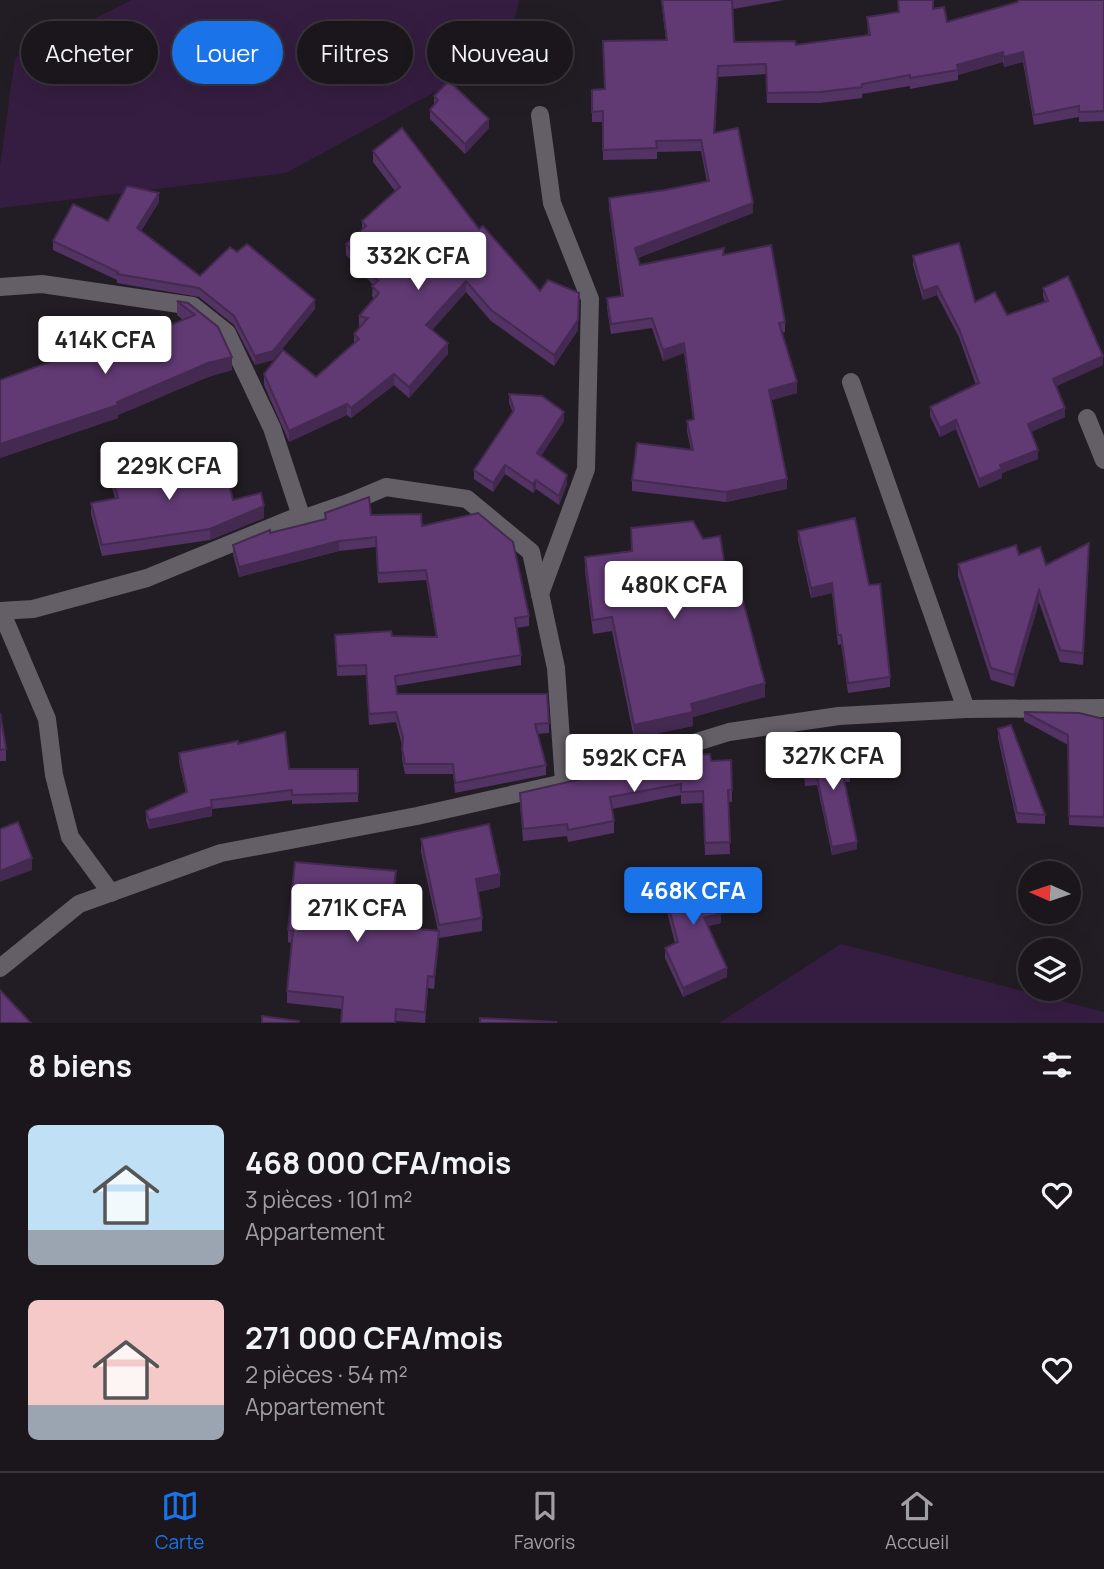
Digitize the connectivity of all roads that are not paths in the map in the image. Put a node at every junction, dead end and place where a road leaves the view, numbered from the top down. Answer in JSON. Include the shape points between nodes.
{"nodes":[{"id":1,"x":540,"y":115,"type":"dead end"},
{"id":2,"x":0,"y":287,"type":"edge"},
{"id":3,"x":851,"y":382,"type":"dead end"},
{"id":4,"x":1087,"y":418,"type":"dead end"},
{"id":5,"x":1104,"y":460,"type":"edge"},
{"id":6,"x":302,"y":519,"type":"junction"},
{"id":7,"x":540,"y":594,"type":"junction"},
{"id":8,"x":0,"y":611,"type":"edge"},
{"id":9,"x":1104,"y":708,"type":"edge"},
{"id":10,"x":966,"y":709,"type":"junction"},
{"id":11,"x":564,"y":783,"type":"junction"},
{"id":12,"x":111,"y":892,"type":"junction"},
{"id":13,"x":0,"y":968,"type":"edge"}],
"edges":[{"from":1,"to":7,"type":"street","via":[[552,203],[590,299],[586,469]]},
{"from":2,"to":6,"type":"street","via":[[41,284],[193,306],[227,333],[272,428]]},
{"from":3,"to":10,"type":"street"},
{"from":4,"to":5,"type":"street"},
{"from":6,"to":7,"type":"street","via":[[386,487],[467,499],[531,552]]},
{"from":6,"to":8,"type":"street","via":[[296,517],[147,578],[33,609]]},
{"from":7,"to":11,"type":"street","via":[[556,668]]},
{"from":8,"to":12,"type":"street","via":[[47,719],[69,837]]},
{"from":9,"to":10,"type":"street"},
{"from":10,"to":11,"type":"street","via":[[839,716],[729,732]]},
{"from":11,"to":12,"type":"street","via":[[221,853]]},
{"from":12,"to":13,"type":"street","via":[[79,904]]}]}
